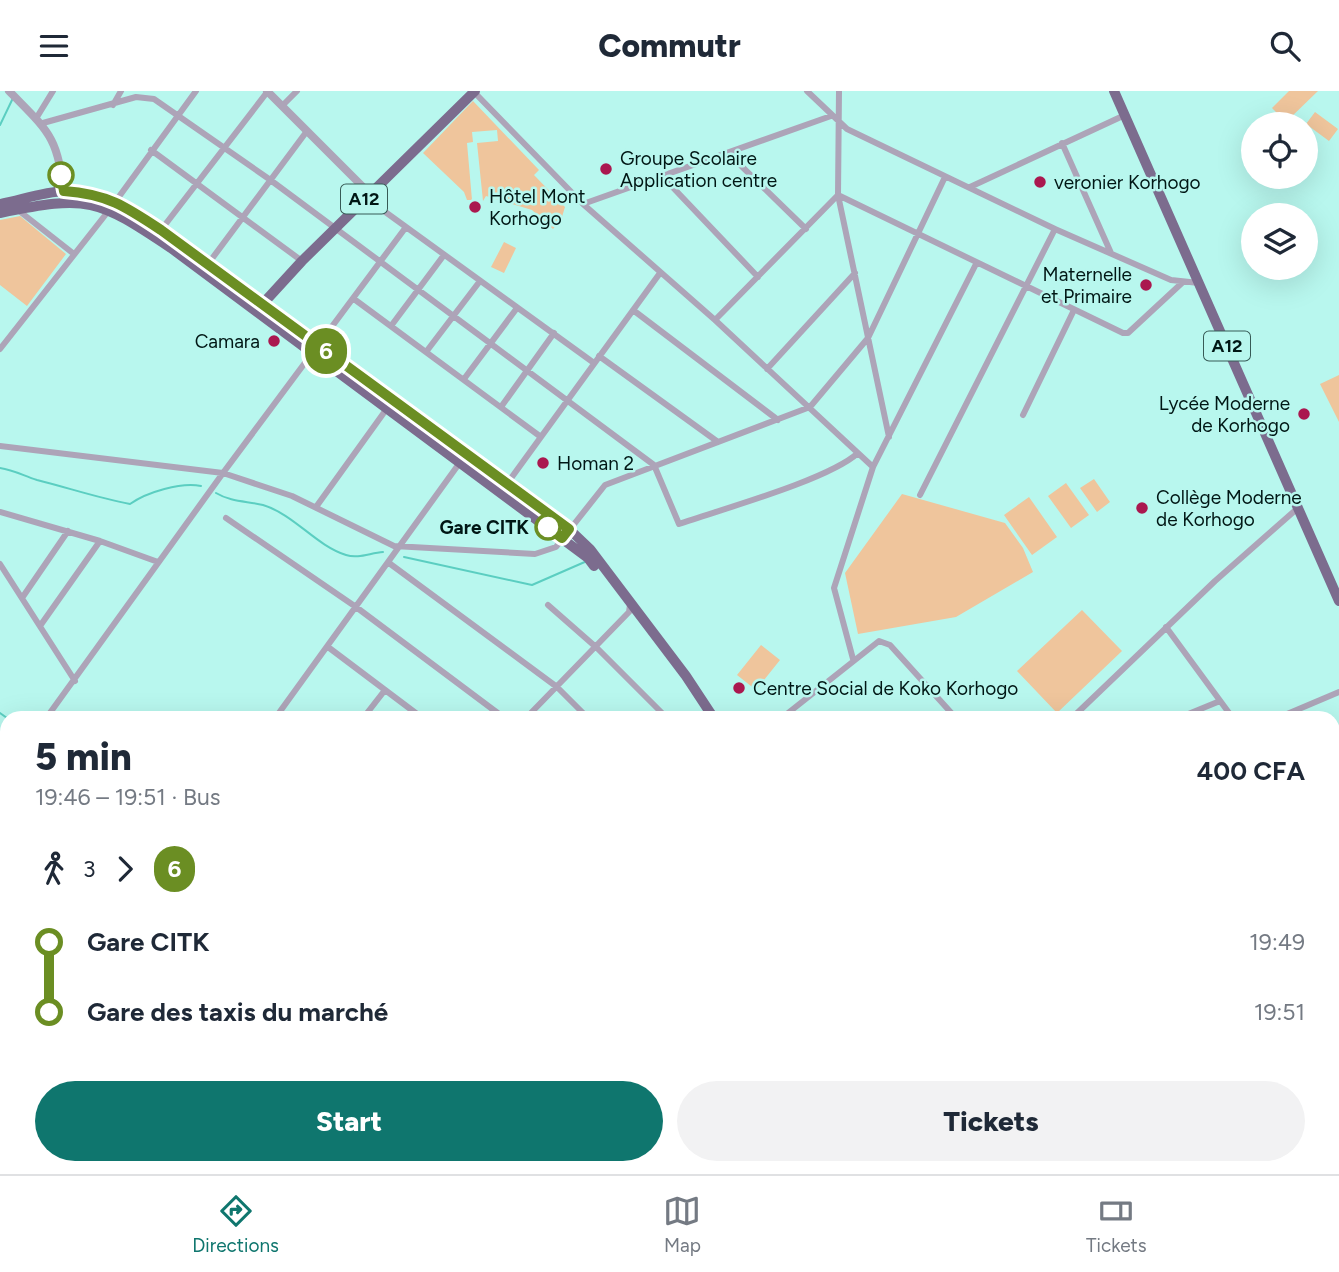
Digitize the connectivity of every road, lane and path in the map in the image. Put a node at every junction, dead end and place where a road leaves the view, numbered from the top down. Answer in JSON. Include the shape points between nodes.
{"nodes":[{"id":1,"x":9,"y":91,"type":"edge"},
{"id":2,"x":53,"y":91,"type":"edge"},
{"id":3,"x":121,"y":91,"type":"edge"},
{"id":4,"x":196,"y":91,"type":"edge"},
{"id":5,"x":267,"y":91,"type":"edge"},
{"id":6,"x":297,"y":91,"type":"edge"},
{"id":7,"x":474,"y":91,"type":"edge"},
{"id":8,"x":807,"y":91,"type":"edge"},
{"id":9,"x":839,"y":91,"type":"edge"},
{"id":10,"x":1114,"y":91,"type":"edge"},
{"id":11,"x":113,"y":105,"type":"junction"},
{"id":12,"x":282,"y":107,"type":"junction"},
{"id":13,"x":177,"y":114,"type":"junction"},
{"id":14,"x":1125,"y":115,"type":"junction"},
{"id":15,"x":831,"y":116,"type":"junction"},
{"id":16,"x":40,"y":120,"type":"junction"},
{"id":17,"x":838,"y":124,"type":"junction"},
{"id":18,"x":307,"y":131,"type":"junction"},
{"id":19,"x":1062,"y":143,"type":"junction"},
{"id":20,"x":226,"y":149,"type":"junction"},
{"id":21,"x":150,"y":150,"type":"junction"},
{"id":22,"x":728,"y":153,"type":"junction"},
{"id":23,"x":662,"y":176,"type":"junction"},
{"id":24,"x":945,"y":177,"type":"junction"},
{"id":25,"x":269,"y":179,"type":"junction"},
{"id":26,"x":195,"y":185,"type":"junction"},
{"id":27,"x":970,"y":187,"type":"junction"},
{"id":28,"x":838,"y":195,"type":"junction"},
{"id":29,"x":368,"y":196,"type":"junction"},
{"id":30,"x":64,"y":197,"type":"junction"},
{"id":31,"x":0,"y":204,"type":"edge"},
{"id":32,"x":583,"y":204,"type":"junction"},
{"id":33,"x":113,"y":205,"type":"junction"},
{"id":34,"x":24,"y":206,"type":"junction"},
{"id":35,"x":0,"y":213,"type":"edge"},
{"id":36,"x":241,"y":217,"type":"junction"},
{"id":37,"x":406,"y":227,"type":"junction"},
{"id":38,"x":334,"y":229,"type":"junction"},
{"id":39,"x":806,"y":229,"type":"junction"},
{"id":40,"x":1055,"y":229,"type":"junction"},
{"id":41,"x":916,"y":234,"type":"junction"},
{"id":42,"x":163,"y":235,"type":"junction"},
{"id":43,"x":1112,"y":253,"type":"junction"},
{"id":44,"x":74,"y":254,"type":"junction"},
{"id":45,"x":444,"y":255,"type":"junction"},
{"id":46,"x":302,"y":261,"type":"junction"},
{"id":47,"x":379,"y":264,"type":"junction"},
{"id":48,"x":976,"y":264,"type":"junction"},
{"id":49,"x":206,"y":268,"type":"junction"},
{"id":50,"x":660,"y":272,"type":"junction"},
{"id":51,"x":855,"y":273,"type":"junction"},
{"id":52,"x":758,"y":277,"type":"junction"},
{"id":53,"x":480,"y":281,"type":"junction"},
{"id":54,"x":1182,"y":282,"type":"junction"},
{"id":55,"x":1201,"y":283,"type":"junction"},
{"id":56,"x":1027,"y":288,"type":"junction"},
{"id":57,"x":417,"y":290,"type":"junction"},
{"id":58,"x":354,"y":299,"type":"junction"},
{"id":59,"x":259,"y":307,"type":"junction"},
{"id":60,"x":517,"y":308,"type":"junction"},
{"id":61,"x":633,"y":310,"type":"junction"},
{"id":62,"x":1073,"y":312,"type":"junction"},
{"id":63,"x":454,"y":316,"type":"junction"},
{"id":64,"x":715,"y":320,"type":"junction"},
{"id":65,"x":391,"y":326,"type":"junction"},
{"id":66,"x":554,"y":333,"type":"junction"},
{"id":67,"x":868,"y":338,"type":"junction"},
{"id":68,"x":491,"y":343,"type":"junction"},
{"id":69,"x":0,"y":349,"type":"edge"},
{"id":70,"x":316,"y":350,"type":"junction"},
{"id":71,"x":426,"y":352,"type":"junction"},
{"id":72,"x":597,"y":360,"type":"junction"},
{"id":73,"x":767,"y":369,"type":"junction"},
{"id":74,"x":528,"y":371,"type":"junction"},
{"id":75,"x":464,"y":379,"type":"junction"},
{"id":76,"x":566,"y":401,"type":"junction"},
{"id":77,"x":390,"y":404,"type":"junction"},
{"id":78,"x":501,"y":407,"type":"junction"},
{"id":79,"x":810,"y":407,"type":"junction"},
{"id":80,"x":1023,"y":415,"type":"dead end"},
{"id":81,"x":778,"y":419,"type":"junction"},
{"id":82,"x":541,"y":437,"type":"junction"},
{"id":83,"x":890,"y":438,"type":"junction"},
{"id":84,"x":718,"y":442,"type":"junction"},
{"id":85,"x":0,"y":446,"type":"edge"},
{"id":86,"x":467,"y":453,"type":"junction"},
{"id":87,"x":858,"y":453,"type":"junction"},
{"id":88,"x":460,"y":462,"type":"junction"},
{"id":89,"x":653,"y":465,"type":"junction"},
{"id":90,"x":873,"y":467,"type":"junction"},
{"id":91,"x":223,"y":473,"type":"junction"},
{"id":92,"x":504,"y":487,"type":"junction"},
{"id":93,"x":920,"y":495,"type":"dead end"},
{"id":94,"x":316,"y":507,"type":"junction"},
{"id":95,"x":1299,"y":507,"type":"junction"},
{"id":96,"x":0,"y":512,"type":"edge"},
{"id":97,"x":226,"y":518,"type":"dead end"},
{"id":98,"x":68,"y":531,"type":"junction"},
{"id":99,"x":566,"y":533,"type":"junction"},
{"id":100,"x":100,"y":541,"type":"junction"},
{"id":101,"x":402,"y":546,"type":"junction"},
{"id":102,"x":595,"y":561,"type":"junction"},
{"id":103,"x":158,"y":562,"type":"junction"},
{"id":104,"x":389,"y":563,"type":"junction"},
{"id":105,"x":0,"y":564,"type":"edge"},
{"id":106,"x":22,"y":599,"type":"junction"},
{"id":107,"x":1339,"y":601,"type":"edge"},
{"id":108,"x":548,"y":605,"type":"dead end"},
{"id":109,"x":356,"y":607,"type":"junction"},
{"id":110,"x":630,"y":609,"type":"junction"},
{"id":111,"x":40,"y":626,"type":"junction"},
{"id":112,"x":1166,"y":627,"type":"junction"},
{"id":113,"x":328,"y":647,"type":"junction"},
{"id":114,"x":597,"y":648,"type":"junction"},
{"id":115,"x":853,"y":659,"type":"junction"},
{"id":116,"x":75,"y":681,"type":"junction"},
{"id":117,"x":556,"y":687,"type":"junction"},
{"id":118,"x":385,"y":689,"type":"junction"},
{"id":119,"x":1339,"y":692,"type":"edge"},
{"id":120,"x":1220,"y":701,"type":"junction"},
{"id":121,"x":52,"y":711,"type":"edge"},
{"id":122,"x":280,"y":711,"type":"edge"},
{"id":123,"x":368,"y":711,"type":"edge"},
{"id":124,"x":413,"y":711,"type":"edge"},
{"id":125,"x":495,"y":711,"type":"edge"},
{"id":126,"x":533,"y":711,"type":"edge"},
{"id":127,"x":581,"y":711,"type":"edge"},
{"id":128,"x":660,"y":711,"type":"edge"},
{"id":129,"x":706,"y":711,"type":"edge"},
{"id":130,"x":790,"y":711,"type":"edge"},
{"id":131,"x":950,"y":711,"type":"edge"},
{"id":132,"x":1079,"y":711,"type":"edge"},
{"id":133,"x":1196,"y":711,"type":"edge"},
{"id":134,"x":1228,"y":711,"type":"edge"},
{"id":135,"x":1294,"y":711,"type":"edge"}],
"edges":[{"from":1,"to":16,"type":"street"},
{"from":2,"to":16,"type":"street"},
{"from":3,"to":11,"type":"street"},
{"from":4,"to":13,"type":"street"},
{"from":5,"to":12,"type":"street"},
{"from":5,"to":20,"type":"street"},
{"from":6,"to":12,"type":"street"},
{"from":7,"to":29,"type":"main road","number":"A12"},
{"from":7,"to":32,"type":"street"},
{"from":8,"to":15,"type":"street"},
{"from":9,"to":17,"type":"street"},
{"from":10,"to":14,"type":"main road","number":"A12"},
{"from":11,"to":13,"type":"street","via":[[145,96]]},
{"from":11,"to":16,"type":"street"},
{"from":12,"to":18,"type":"street"},
{"from":13,"to":20,"type":"street"},
{"from":13,"to":21,"type":"street"},
{"from":14,"to":19,"type":"street"},
{"from":14,"to":55,"type":"main road","number":"A12"},
{"from":15,"to":17,"type":"street"},
{"from":15,"to":22,"type":"street"},
{"from":16,"to":30,"type":"street","via":[[58,157]]},
{"from":17,"to":24,"type":"street"},
{"from":17,"to":28,"type":"street"},
{"from":18,"to":25,"type":"street"},
{"from":18,"to":29,"type":"street"},
{"from":19,"to":27,"type":"street"},
{"from":19,"to":43,"type":"street"},
{"from":20,"to":25,"type":"street"},
{"from":20,"to":26,"type":"street"},
{"from":21,"to":26,"type":"street"},
{"from":21,"to":33,"type":"street"},
{"from":22,"to":23,"type":"street"},
{"from":22,"to":39,"type":"street"},
{"from":23,"to":32,"type":"street"},
{"from":23,"to":52,"type":"street"},
{"from":24,"to":27,"type":"street"},
{"from":24,"to":41,"type":"street"},
{"from":25,"to":36,"type":"street"},
{"from":25,"to":38,"type":"street"},
{"from":26,"to":36,"type":"street"},
{"from":26,"to":42,"type":"street"},
{"from":27,"to":40,"type":"street"},
{"from":28,"to":39,"type":"street"},
{"from":28,"to":41,"type":"street"},
{"from":28,"to":51,"type":"street"},
{"from":29,"to":37,"type":"street"},
{"from":29,"to":38,"type":"main road","number":"A12"},
{"from":30,"to":33,"type":"main road","via":[[90,193]]},
{"from":30,"to":34,"type":"main road"},
{"from":31,"to":34,"type":"main road"},
{"from":32,"to":50,"type":"street"},
{"from":33,"to":42,"type":"main road"},
{"from":33,"to":44,"type":"street"},
{"from":34,"to":35,"type":"main road"},
{"from":34,"to":44,"type":"street"},
{"from":36,"to":46,"type":"street"},
{"from":36,"to":49,"type":"street"},
{"from":37,"to":45,"type":"street"},
{"from":37,"to":47,"type":"street"},
{"from":38,"to":46,"type":"main road","number":"A12"},
{"from":38,"to":47,"type":"street"},
{"from":39,"to":52,"type":"street"},
{"from":40,"to":43,"type":"street"},
{"from":40,"to":56,"type":"street"},
{"from":41,"to":48,"type":"street"},
{"from":41,"to":67,"type":"street"},
{"from":42,"to":49,"type":"main road"},
{"from":43,"to":54,"type":"street"},
{"from":44,"to":69,"type":"street"},
{"from":45,"to":53,"type":"street"},
{"from":45,"to":57,"type":"street"},
{"from":46,"to":59,"type":"main road","number":"A12"},
{"from":47,"to":57,"type":"street"},
{"from":47,"to":58,"type":"street"},
{"from":48,"to":56,"type":"street"},
{"from":48,"to":83,"type":"street"},
{"from":49,"to":59,"type":"main road"},
{"from":50,"to":61,"type":"street"},
{"from":50,"to":64,"type":"street"},
{"from":51,"to":67,"type":"street"},
{"from":51,"to":73,"type":"street"},
{"from":52,"to":64,"type":"street"},
{"from":53,"to":60,"type":"street"},
{"from":53,"to":63,"type":"street"},
{"from":54,"to":55,"type":"street"},
{"from":54,"to":62,"type":"street","via":[[1128,333]]},
{"from":55,"to":95,"type":"main road","number":"A12"},
{"from":56,"to":62,"type":"street"},
{"from":56,"to":93,"type":"street"},
{"from":57,"to":63,"type":"street"},
{"from":57,"to":65,"type":"street"},
{"from":58,"to":65,"type":"street"},
{"from":58,"to":70,"type":"street"},
{"from":59,"to":70,"type":"main road"},
{"from":60,"to":66,"type":"street"},
{"from":60,"to":68,"type":"street"},
{"from":61,"to":72,"type":"street"},
{"from":61,"to":81,"type":"street"},
{"from":62,"to":80,"type":"street"},
{"from":63,"to":68,"type":"street"},
{"from":63,"to":71,"type":"street"},
{"from":64,"to":73,"type":"street"},
{"from":65,"to":71,"type":"street"},
{"from":66,"to":72,"type":"street"},
{"from":66,"to":74,"type":"street"},
{"from":67,"to":79,"type":"street"},
{"from":67,"to":83,"type":"street"},
{"from":68,"to":74,"type":"street"},
{"from":68,"to":75,"type":"street"},
{"from":70,"to":77,"type":"main road"},
{"from":70,"to":91,"type":"street"},
{"from":71,"to":75,"type":"street"},
{"from":72,"to":76,"type":"street"},
{"from":72,"to":84,"type":"street"},
{"from":73,"to":79,"type":"street"},
{"from":74,"to":76,"type":"street"},
{"from":74,"to":78,"type":"street"},
{"from":75,"to":78,"type":"street"},
{"from":76,"to":82,"type":"street"},
{"from":76,"to":89,"type":"street"},
{"from":77,"to":86,"type":"main road"},
{"from":77,"to":88,"type":"main road"},
{"from":77,"to":94,"type":"street"},
{"from":78,"to":82,"type":"street"},
{"from":79,"to":81,"type":"street"},
{"from":79,"to":87,"type":"street"},
{"from":81,"to":84,"type":"street"},
{"from":82,"to":92,"type":"street"},
{"from":83,"to":90,"type":"street"},
{"from":84,"to":89,"type":"street"},
{"from":85,"to":91,"type":"street"},
{"from":86,"to":88,"type":"street"},
{"from":86,"to":92,"type":"main road"},
{"from":87,"to":89,"type":"street","via":[[823,473],[679,524]]},
{"from":87,"to":90,"type":"street"},
{"from":88,"to":92,"type":"main road"},
{"from":88,"to":101,"type":"street"},
{"from":89,"to":99,"type":"street","via":[[605,485]]},
{"from":90,"to":115,"type":"street","via":[[834,588]]},
{"from":91,"to":94,"type":"street"},
{"from":91,"to":103,"type":"street"},
{"from":92,"to":99,"type":"main road"},
{"from":94,"to":101,"type":"street"},
{"from":95,"to":107,"type":"main road","number":"A12"},
{"from":95,"to":112,"type":"street"},
{"from":96,"to":98,"type":"street"},
{"from":97,"to":109,"type":"street"},
{"from":98,"to":100,"type":"street"},
{"from":98,"to":106,"type":"street"},
{"from":99,"to":101,"type":"street","via":[[556,547],[535,554]]},
{"from":99,"to":102,"type":"main road"},
{"from":99,"to":102,"type":"main road","via":[[590,549]]},
{"from":100,"to":103,"type":"street"},
{"from":100,"to":111,"type":"street"},
{"from":101,"to":104,"type":"street"},
{"from":102,"to":110,"type":"main road"},
{"from":103,"to":116,"type":"street"},
{"from":104,"to":109,"type":"street"},
{"from":104,"to":117,"type":"street"},
{"from":105,"to":106,"type":"street"},
{"from":106,"to":111,"type":"street"},
{"from":108,"to":114,"type":"street"},
{"from":109,"to":113,"type":"street"},
{"from":109,"to":125,"type":"street"},
{"from":110,"to":114,"type":"street"},
{"from":110,"to":129,"type":"main road"},
{"from":111,"to":116,"type":"street"},
{"from":112,"to":120,"type":"street"},
{"from":112,"to":132,"type":"street"},
{"from":113,"to":118,"type":"street"},
{"from":113,"to":122,"type":"street"},
{"from":114,"to":117,"type":"street"},
{"from":114,"to":128,"type":"street"},
{"from":115,"to":130,"type":"street"},
{"from":115,"to":131,"type":"street","via":[[879,641],[890,645]]},
{"from":116,"to":121,"type":"street"},
{"from":117,"to":126,"type":"street"},
{"from":117,"to":127,"type":"street"},
{"from":118,"to":123,"type":"street"},
{"from":118,"to":124,"type":"street"},
{"from":119,"to":135,"type":"street"},
{"from":120,"to":133,"type":"street"},
{"from":120,"to":134,"type":"street"}]}
